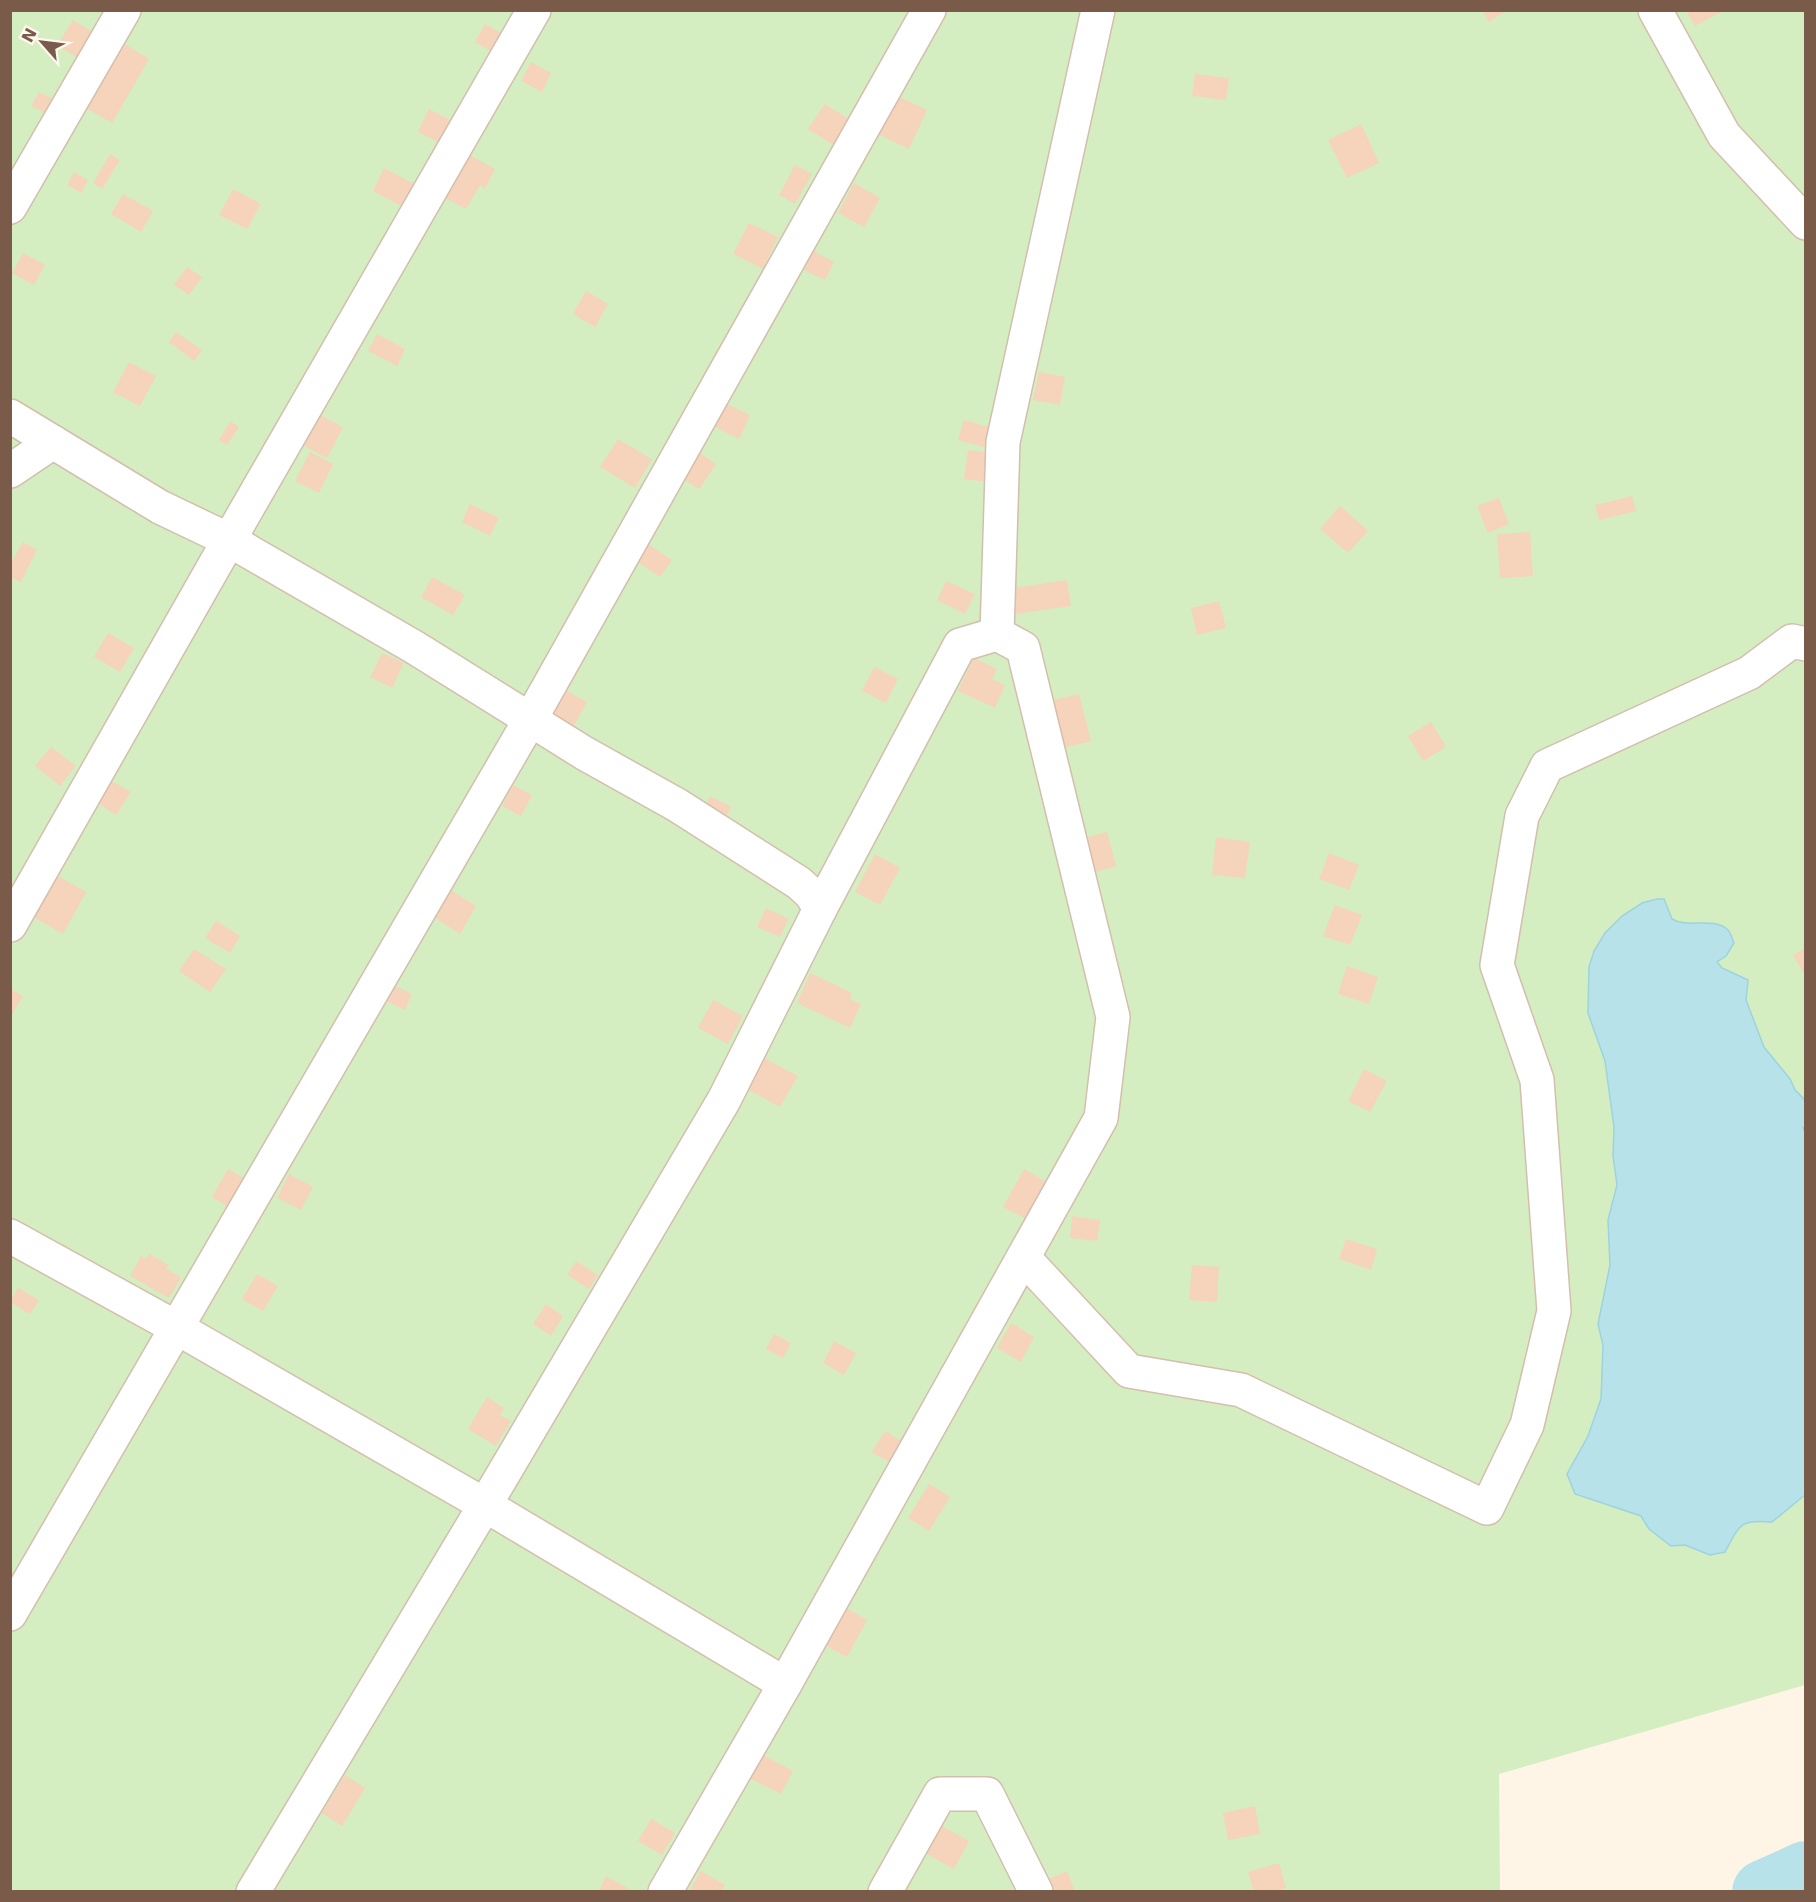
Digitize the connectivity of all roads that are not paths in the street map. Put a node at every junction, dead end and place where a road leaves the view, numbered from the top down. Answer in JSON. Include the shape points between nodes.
{"nodes":[{"id":1,"x":124,"y":10,"type":"edge"},
{"id":2,"x":534,"y":10,"type":"edge"},
{"id":3,"x":929,"y":10,"type":"edge"},
{"id":4,"x":1098,"y":10,"type":"edge"},
{"id":5,"x":1655,"y":10,"type":"edge"},
{"id":6,"x":10,"y":207,"type":"edge"},
{"id":7,"x":1806,"y":223,"type":"edge"},
{"id":8,"x":10,"y":416,"type":"edge"},
{"id":9,"x":53,"y":442,"type":"junction"},
{"id":10,"x":10,"y":471,"type":"edge"},
{"id":11,"x":229,"y":540,"type":"junction"},
{"id":12,"x":997,"y":634,"type":"junction"},
{"id":13,"x":1806,"y":644,"type":"edge"},
{"id":14,"x":530,"y":720,"type":"junction"},
{"id":15,"x":820,"y":909,"type":"junction"},
{"id":16,"x":10,"y":925,"type":"edge"},
{"id":17,"x":10,"y":1236,"type":"edge"},
{"id":18,"x":1024,"y":1258,"type":"junction"},
{"id":19,"x":177,"y":1328,"type":"junction"},
{"id":20,"x":484,"y":1505,"type":"junction"},
{"id":21,"x":10,"y":1614,"type":"edge"},
{"id":22,"x":785,"y":1683,"type":"junction"},
{"id":23,"x":253,"y":1892,"type":"edge"},
{"id":24,"x":665,"y":1892,"type":"edge"},
{"id":25,"x":885,"y":1892,"type":"edge"},
{"id":26,"x":1036,"y":1892,"type":"edge"}],
"edges":[{"from":1,"to":6,"type":"lane"},
{"from":2,"to":11,"type":"lane"},
{"from":3,"to":14,"type":"lane"},
{"from":4,"to":12,"type":"lane","via":[[1003,442]]},
{"from":5,"to":7,"type":"lane","via":[[1724,135]]},
{"from":8,"to":9,"type":"lane"},
{"from":9,"to":10,"type":"lane"},
{"from":9,"to":11,"type":"lane","via":[[160,507]]},
{"from":11,"to":14,"type":"lane","via":[[414,647]]},
{"from":11,"to":16,"type":"lane"},
{"from":12,"to":15,"type":"lane","via":[[960,645]]},
{"from":12,"to":18,"type":"lane","via":[[1023,648],[1113,1017],[1101,1118]]},
{"from":13,"to":18,"type":"lane","via":[[1792,641],[1749,672],[1547,766],[1522,816],[1497,965],[1537,1080],[1554,1311],[1527,1425],[1488,1508],[1241,1390],[1129,1371]]},
{"from":14,"to":15,"type":"lane","via":[[677,805],[799,883]]},
{"from":14,"to":19,"type":"lane"},
{"from":15,"to":20,"type":"lane","via":[[724,1100]]},
{"from":17,"to":19,"type":"lane"},
{"from":18,"to":22,"type":"lane"},
{"from":19,"to":20,"type":"lane"},
{"from":19,"to":21,"type":"lane"},
{"from":20,"to":22,"type":"lane"},
{"from":20,"to":23,"type":"lane"},
{"from":22,"to":24,"type":"lane"},
{"from":25,"to":26,"type":"lane","via":[[940,1794],[987,1794]]}]}
